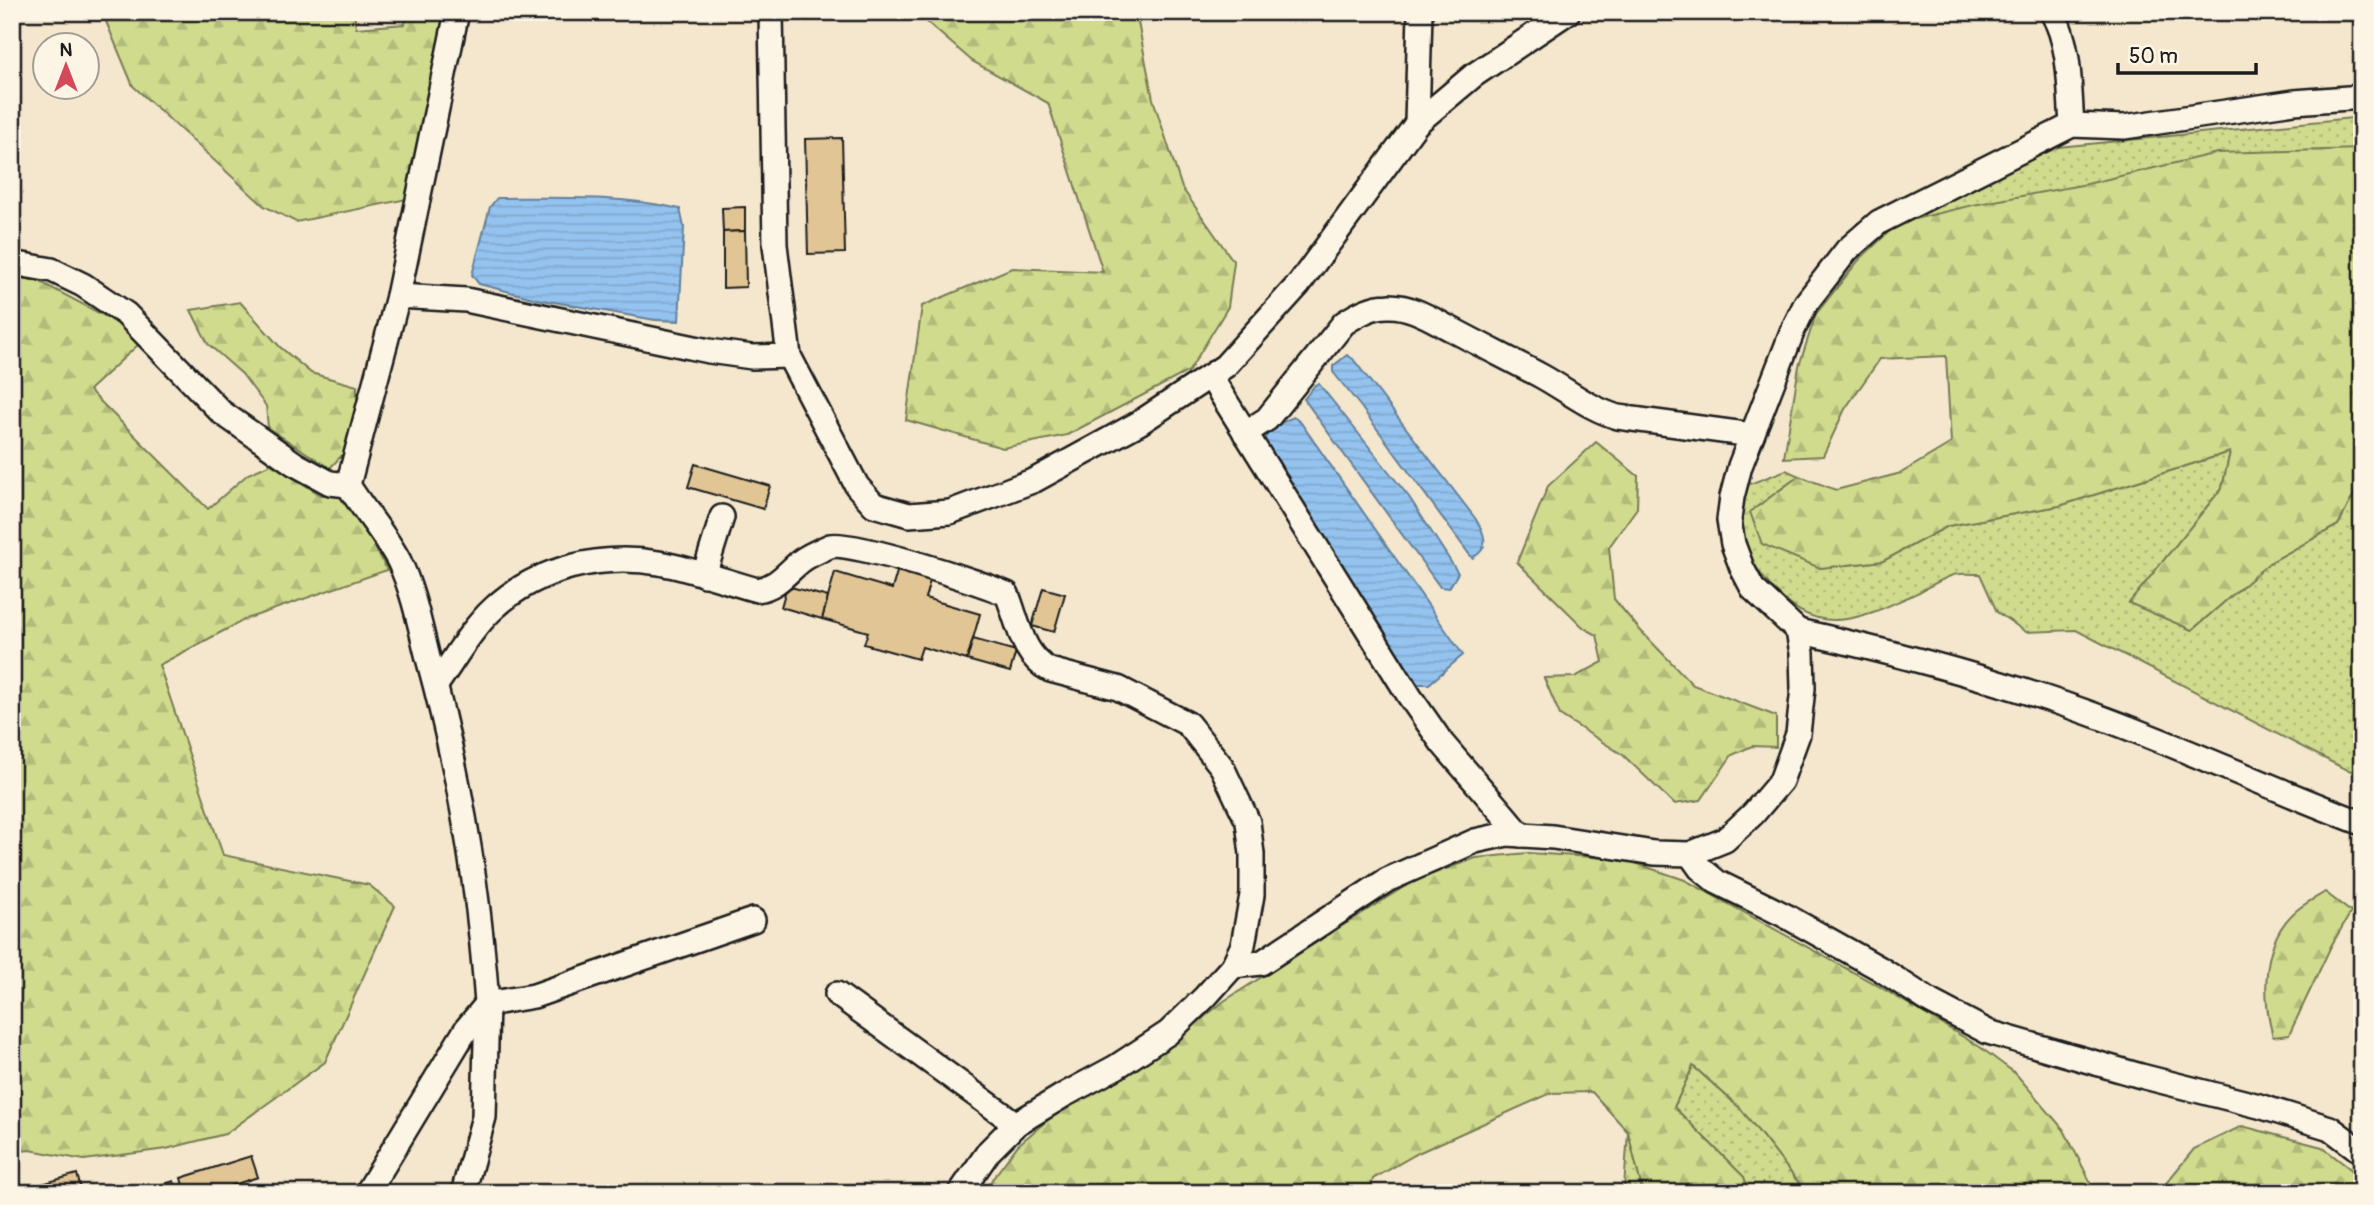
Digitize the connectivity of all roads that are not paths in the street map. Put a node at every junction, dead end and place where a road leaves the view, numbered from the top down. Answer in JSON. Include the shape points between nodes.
{"nodes":[{"id":1,"x":457,"y":12,"type":"edge"},
{"id":2,"x":771,"y":12,"type":"edge"},
{"id":3,"x":1420,"y":12,"type":"edge"},
{"id":4,"x":1568,"y":12,"type":"edge"},
{"id":5,"x":2052,"y":12,"type":"edge"},
{"id":6,"x":2362,"y":97,"type":"edge"},
{"id":7,"x":1417,"y":123,"type":"junction"},
{"id":8,"x":2072,"y":125,"type":"junction"},
{"id":9,"x":12,"y":263,"type":"edge"},
{"id":10,"x":398,"y":296,"type":"junction"},
{"id":11,"x":789,"y":356,"type":"junction"},
{"id":12,"x":1210,"y":376,"type":"junction"},
{"id":13,"x":1245,"y":433,"type":"junction"},
{"id":14,"x":1752,"y":435,"type":"junction"},
{"id":15,"x":348,"y":485,"type":"junction"},
{"id":16,"x":722,"y":517,"type":"dead end"},
{"id":17,"x":704,"y":575,"type":"junction"},
{"id":18,"x":1798,"y":631,"type":"junction"},
{"id":19,"x":436,"y":685,"type":"junction"},
{"id":20,"x":2362,"y":822,"type":"edge"},
{"id":21,"x":1521,"y":835,"type":"junction"},
{"id":22,"x":1690,"y":854,"type":"junction"},
{"id":23,"x":753,"y":920,"type":"dead end"},
{"id":24,"x":1233,"y":966,"type":"junction"},
{"id":25,"x":837,"y":994,"type":"dead end"},
{"id":26,"x":487,"y":1004,"type":"junction"},
{"id":27,"x":1016,"y":1125,"type":"junction"},
{"id":28,"x":2362,"y":1152,"type":"edge"},
{"id":29,"x":367,"y":1193,"type":"edge"},
{"id":30,"x":463,"y":1193,"type":"edge"},
{"id":31,"x":960,"y":1193,"type":"edge"}],
"edges":[{"from":1,"to":10,"type":"street"},
{"from":2,"to":11,"type":"street","via":[[775,245]]},
{"from":3,"to":7,"type":"street"},
{"from":4,"to":7,"type":"street","via":[[1474,75]]},
{"from":5,"to":8,"type":"street","via":[[2066,51]]},
{"from":6,"to":8,"type":"street","via":[[2294,102],[2124,127]]},
{"from":7,"to":12,"type":"street","via":[[1299,284],[1225,366]]},
{"from":8,"to":14,"type":"street","via":[[1879,222],[1847,250],[1806,303]]},
{"from":9,"to":15,"type":"street","via":[[52,270],[83,285],[126,314],[221,412],[295,464],[330,483]]},
{"from":10,"to":11,"type":"street","via":[[480,302],[709,351]]},
{"from":10,"to":15,"type":"street"},
{"from":11,"to":12,"type":"street","via":[[857,486],[874,505],[909,514],[950,512],[1035,480],[1139,423]]},
{"from":12,"to":13,"type":"street"},
{"from":13,"to":14,"type":"street","via":[[1268,419],[1344,323],[1360,313],[1389,306],[1426,316],[1545,378],[1599,412]]},
{"from":13,"to":21,"type":"street","via":[[1410,697],[1442,743]]},
{"from":14,"to":18,"type":"street","via":[[1732,497],[1733,544],[1753,589]]},
{"from":15,"to":19,"type":"street","via":[[399,562]]},
{"from":16,"to":17,"type":"street"},
{"from":17,"to":19,"type":"street","via":[[659,563],[620,560],[584,562],[546,576],[521,587],[493,608]]},
{"from":17,"to":24,"type":"street","via":[[757,590],[769,588],[803,559],[833,545],[986,584],[1007,594],[1029,654],[1040,664],[1118,688],[1188,724],[1222,768],[1248,822],[1252,895]]},
{"from":18,"to":20,"type":"street","via":[[2039,696]]},
{"from":18,"to":22,"type":"street","via":[[1802,700],[1798,734],[1781,781],[1725,840]]},
{"from":19,"to":26,"type":"street","via":[[468,832]]},
{"from":21,"to":22,"type":"street"},
{"from":21,"to":24,"type":"street","via":[[1475,841],[1387,880],[1261,963]]},
{"from":22,"to":28,"type":"street","via":[[1717,882],[1784,915],[1988,1032],[2330,1128]]},
{"from":23,"to":26,"type":"street","via":[[534,996]]},
{"from":24,"to":27,"type":"street","via":[[1168,1033]]},
{"from":25,"to":27,"type":"street"},
{"from":26,"to":29,"type":"street","via":[[467,1028]]},
{"from":26,"to":30,"type":"street","via":[[484,1117]]},
{"from":27,"to":31,"type":"street","via":[[989,1151]]}]}
